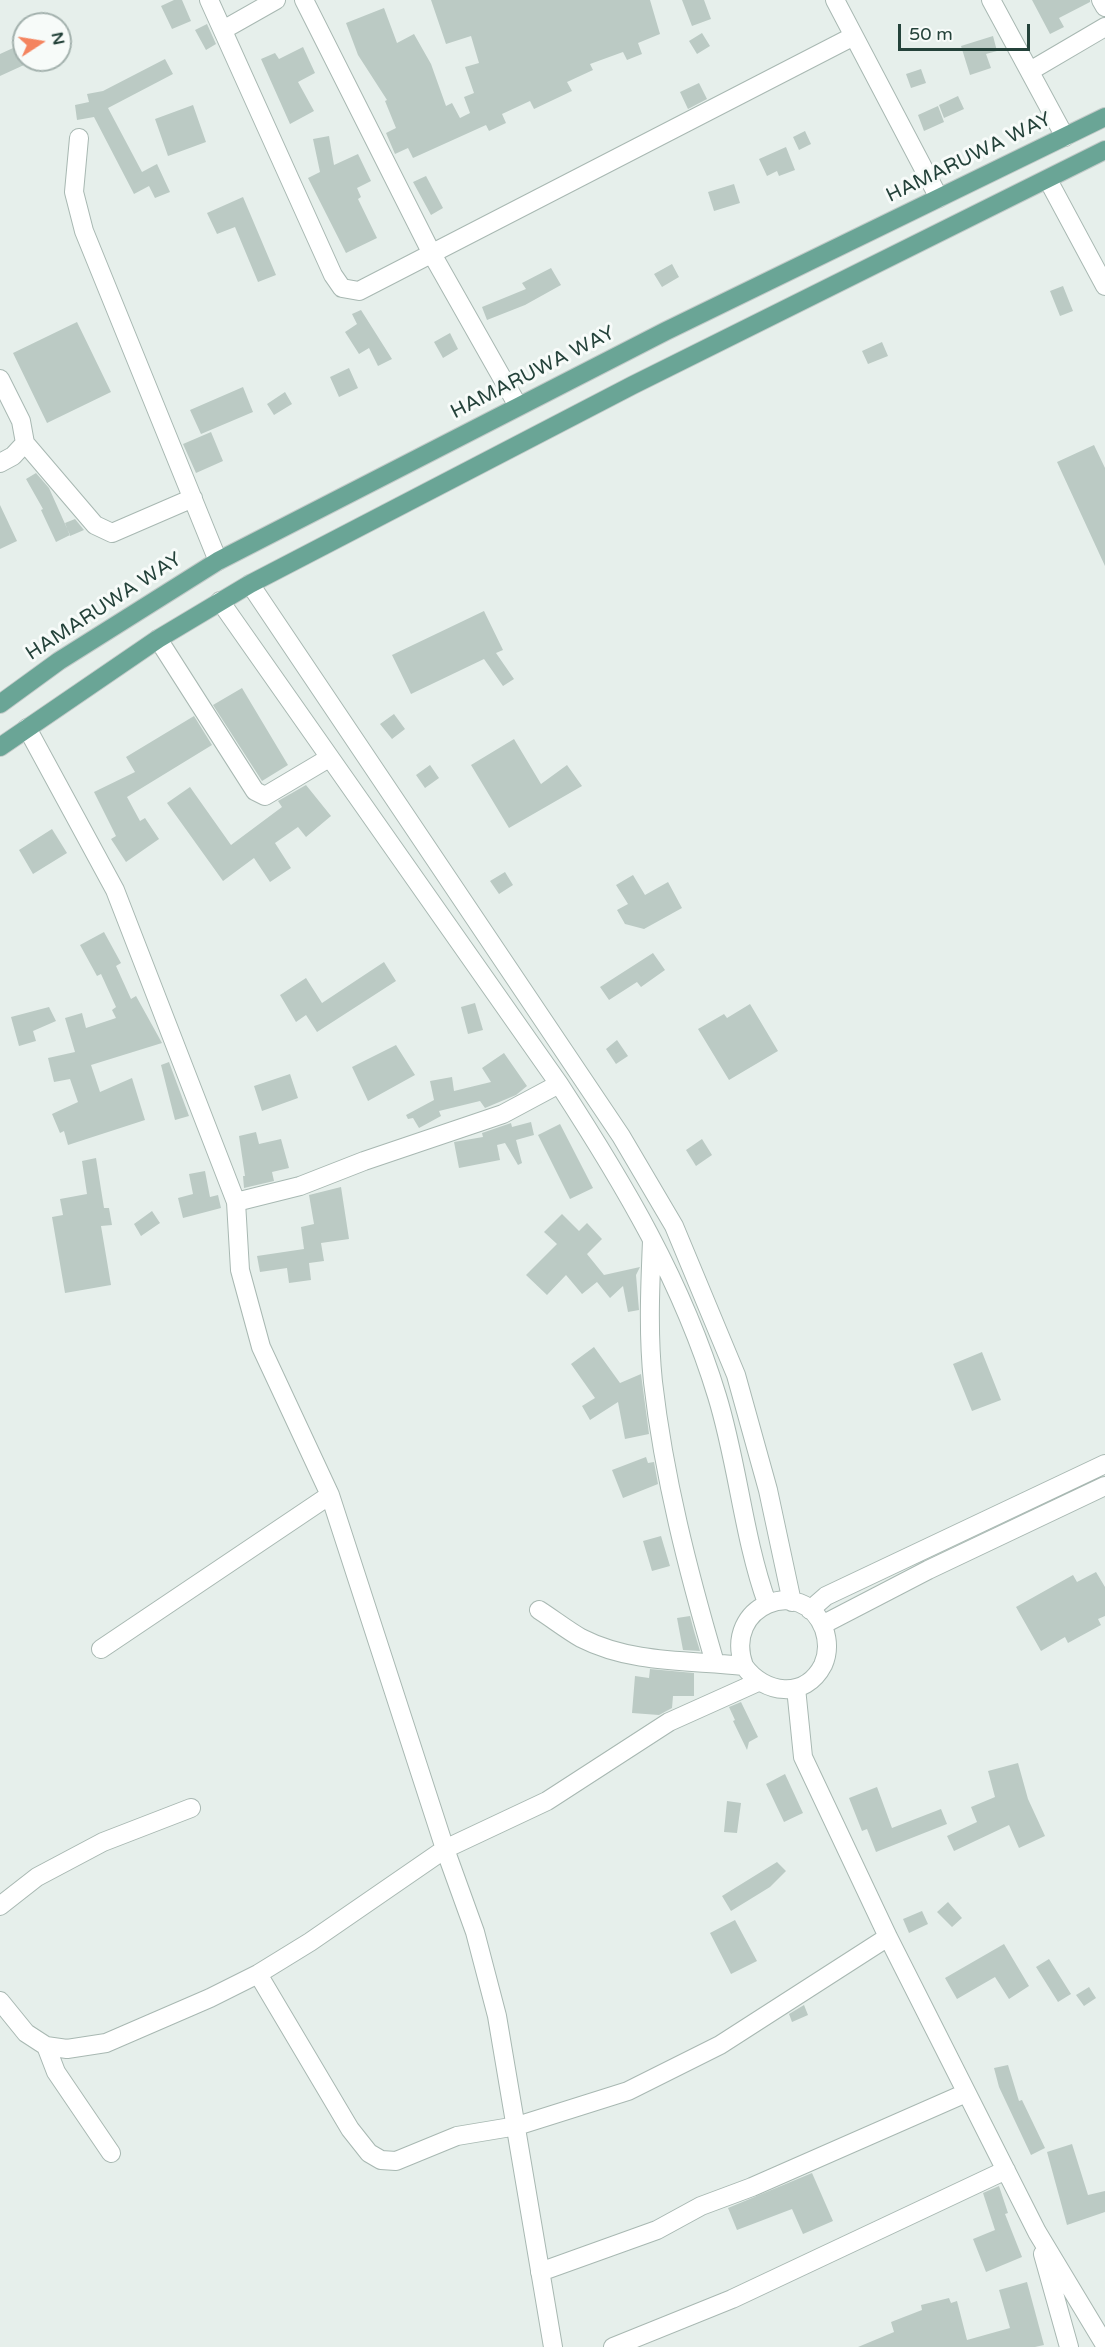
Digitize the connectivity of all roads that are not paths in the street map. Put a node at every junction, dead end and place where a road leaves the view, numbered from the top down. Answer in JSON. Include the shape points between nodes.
{"nodes":[{"id":1,"x":209,"y":0,"type":"edge"},
{"id":2,"x":276,"y":0,"type":"edge"},
{"id":3,"x":304,"y":0,"type":"edge"},
{"id":4,"x":835,"y":0,"type":"edge"},
{"id":5,"x":991,"y":0,"type":"edge"},
{"id":6,"x":1101,"y":0,"type":"edge"},
{"id":7,"x":1105,"y":7,"type":"edge"},
{"id":8,"x":1105,"y":27,"type":"edge"},
{"id":9,"x":223,"y":30,"type":"junction"},
{"id":10,"x":852,"y":37,"type":"junction"},
{"id":11,"x":1030,"y":71,"type":"junction"},
{"id":12,"x":1105,"y":117,"type":"edge"},
{"id":13,"x":1065,"y":137,"type":"junction"},
{"id":14,"x":79,"y":138,"type":"dead end"},
{"id":15,"x":1105,"y":150,"type":"edge"},
{"id":16,"x":1048,"y":180,"type":"junction"},
{"id":17,"x":939,"y":198,"type":"junction"},
{"id":18,"x":432,"y":254,"type":"junction"},
{"id":19,"x":1105,"y":286,"type":"edge"},
{"id":20,"x":0,"y":379,"type":"edge"},
{"id":21,"x":518,"y":406,"type":"junction"},
{"id":22,"x":25,"y":443,"type":"junction"},
{"id":23,"x":0,"y":463,"type":"edge"},
{"id":24,"x":193,"y":498,"type":"junction"},
{"id":25,"x":218,"y":561,"type":"junction"},
{"id":26,"x":250,"y":584,"type":"junction"},
{"id":27,"x":220,"y":601,"type":"junction"},
{"id":28,"x":158,"y":639,"type":"junction"},
{"id":29,"x":0,"y":704,"type":"edge"},
{"id":30,"x":27,"y":728,"type":"junction"},
{"id":31,"x":0,"y":747,"type":"edge"},
{"id":32,"x":329,"y":758,"type":"junction"},
{"id":33,"x":559,"y":1084,"type":"junction"},
{"id":34,"x":236,"y":1202,"type":"junction"},
{"id":35,"x":652,"y":1239,"type":"junction"},
{"id":36,"x":1105,"y":1464,"type":"edge"},
{"id":37,"x":1105,"y":1486,"type":"edge"},
{"id":38,"x":330,"y":1495,"type":"junction"},
{"id":39,"x":792,"y":1602,"type":"junction"},
{"id":40,"x":767,"y":1604,"type":"junction"},
{"id":41,"x":539,"y":1610,"type":"dead end"},
{"id":42,"x":810,"y":1610,"type":"junction"},
{"id":43,"x":822,"y":1625,"type":"junction"},
{"id":44,"x":101,"y":1649,"type":"dead end"},
{"id":45,"x":715,"y":1663,"type":"junction"},
{"id":46,"x":744,"y":1666,"type":"junction"},
{"id":47,"x":758,"y":1682,"type":"junction"},
{"id":48,"x":796,"y":1688,"type":"junction"},
{"id":49,"x":191,"y":1808,"type":"dead end"},
{"id":50,"x":445,"y":1849,"type":"junction"},
{"id":51,"x":0,"y":1906,"type":"edge"},
{"id":52,"x":888,"y":1937,"type":"junction"},
{"id":53,"x":258,"y":1974,"type":"junction"},
{"id":54,"x":0,"y":2001,"type":"edge"},
{"id":55,"x":46,"y":2046,"type":"junction"},
{"id":56,"x":966,"y":2093,"type":"junction"},
{"id":57,"x":517,"y":2126,"type":"junction"},
{"id":58,"x":111,"y":2153,"type":"dead end"},
{"id":59,"x":1006,"y":2170,"type":"junction"},
{"id":60,"x":1037,"y":2232,"type":"junction"},
{"id":61,"x":540,"y":2272,"type":"junction"},
{"id":62,"x":1105,"y":2345,"type":"edge"},
{"id":63,"x":553,"y":2347,"type":"edge"},
{"id":64,"x":613,"y":2347,"type":"edge"},
{"id":65,"x":1069,"y":2347,"type":"edge"}],
"edges":[{"from":1,"to":9,"type":"street"},
{"from":2,"to":9,"type":"street"},
{"from":3,"to":18,"type":"street"},
{"from":4,"to":10,"type":"street"},
{"from":5,"to":11,"type":"street"},
{"from":6,"to":7,"type":"street"},
{"from":8,"to":11,"type":"street"},
{"from":9,"to":18,"type":"street","via":[[342,288],[359,291]]},
{"from":10,"to":17,"type":"street"},
{"from":10,"to":18,"type":"street"},
{"from":11,"to":13,"type":"street"},
{"from":12,"to":13,"type":"main road","name":"HAMARUWA WAY"},
{"from":13,"to":17,"type":"main road","name":"HAMARUWA WAY"},
{"from":14,"to":24,"type":"street","via":[[74,192],[84,231]]},
{"from":15,"to":16,"type":"main road"},
{"from":16,"to":19,"type":"street"},
{"from":16,"to":26,"type":"main road","via":[[633,385]]},
{"from":17,"to":21,"type":"main road","name":"HAMARUWA WAY"},
{"from":18,"to":21,"type":"street"},
{"from":20,"to":22,"type":"street","via":[[21,421]]},
{"from":21,"to":25,"type":"main road","name":"HAMARUWA WAY"},
{"from":22,"to":23,"type":"street"},
{"from":22,"to":24,"type":"street","via":[[95,525],[112,533]]},
{"from":24,"to":25,"type":"street"},
{"from":25,"to":29,"type":"main road","name":"HAMARUWA WAY"},
{"from":26,"to":27,"type":"main road"},
{"from":26,"to":39,"type":"street","via":[[621,1136],[674,1226],[736,1375],[768,1490]]},
{"from":27,"to":28,"type":"main road"},
{"from":27,"to":32,"type":"street"},
{"from":28,"to":30,"type":"main road"},
{"from":28,"to":32,"type":"street","via":[[255,791],[265,796]]},
{"from":30,"to":31,"type":"main road"},
{"from":30,"to":34,"type":"street","via":[[115,890]]},
{"from":32,"to":33,"type":"street"},
{"from":33,"to":34,"type":"street","via":[[502,1114],[300,1186]]},
{"from":33,"to":35,"type":"street","via":[[610,1163]]},
{"from":34,"to":38,"type":"street","via":[[240,1270],[261,1347]]},
{"from":35,"to":40,"type":"street","via":[[672,1274],[717,1396],[737,1469],[753,1562]]},
{"from":35,"to":45,"type":"street","via":[[653,1381],[669,1487]]},
{"from":36,"to":42,"type":"street","via":[[826,1596]]},
{"from":37,"to":43,"type":"street"},
{"from":38,"to":44,"type":"street"},
{"from":38,"to":50,"type":"street"},
{"from":39,"to":40,"type":"street"},
{"from":39,"to":42,"type":"street"},
{"from":40,"to":46,"type":"street","via":[[750,1616],[740,1635]]},
{"from":41,"to":45,"type":"street","via":[[582,1638],[636,1656],[686,1664]]},
{"from":42,"to":43,"type":"street"},
{"from":43,"to":48,"type":"street","via":[[827,1644],[824,1663],[812,1679]]},
{"from":45,"to":46,"type":"street"},
{"from":46,"to":47,"type":"street"},
{"from":47,"to":48,"type":"street","via":[[776,1689]]},
{"from":47,"to":50,"type":"street","via":[[669,1722],[547,1801]]},
{"from":48,"to":52,"type":"street","via":[[803,1757]]},
{"from":49,"to":51,"type":"street","via":[[103,1842],[37,1877]]},
{"from":50,"to":53,"type":"street"},
{"from":50,"to":57,"type":"street","via":[[475,1932],[497,2016]]},
{"from":52,"to":56,"type":"street"},
{"from":52,"to":57,"type":"street","via":[[720,2045],[628,2091]]},
{"from":53,"to":55,"type":"street","via":[[106,2043],[68,2049]]},
{"from":53,"to":57,"type":"street","via":[[369,2153],[381,2160],[396,2161],[457,2136]]},
{"from":54,"to":55,"type":"street","via":[[26,2033]]},
{"from":55,"to":58,"type":"street","via":[[56,2072]]},
{"from":56,"to":59,"type":"street"},
{"from":56,"to":61,"type":"street","via":[[701,2206],[657,2230]]},
{"from":57,"to":61,"type":"street"},
{"from":59,"to":60,"type":"street"},
{"from":59,"to":64,"type":"street","via":[[732,2299]]},
{"from":60,"to":62,"type":"street"},
{"from":60,"to":65,"type":"street"},
{"from":61,"to":63,"type":"street"}]}
